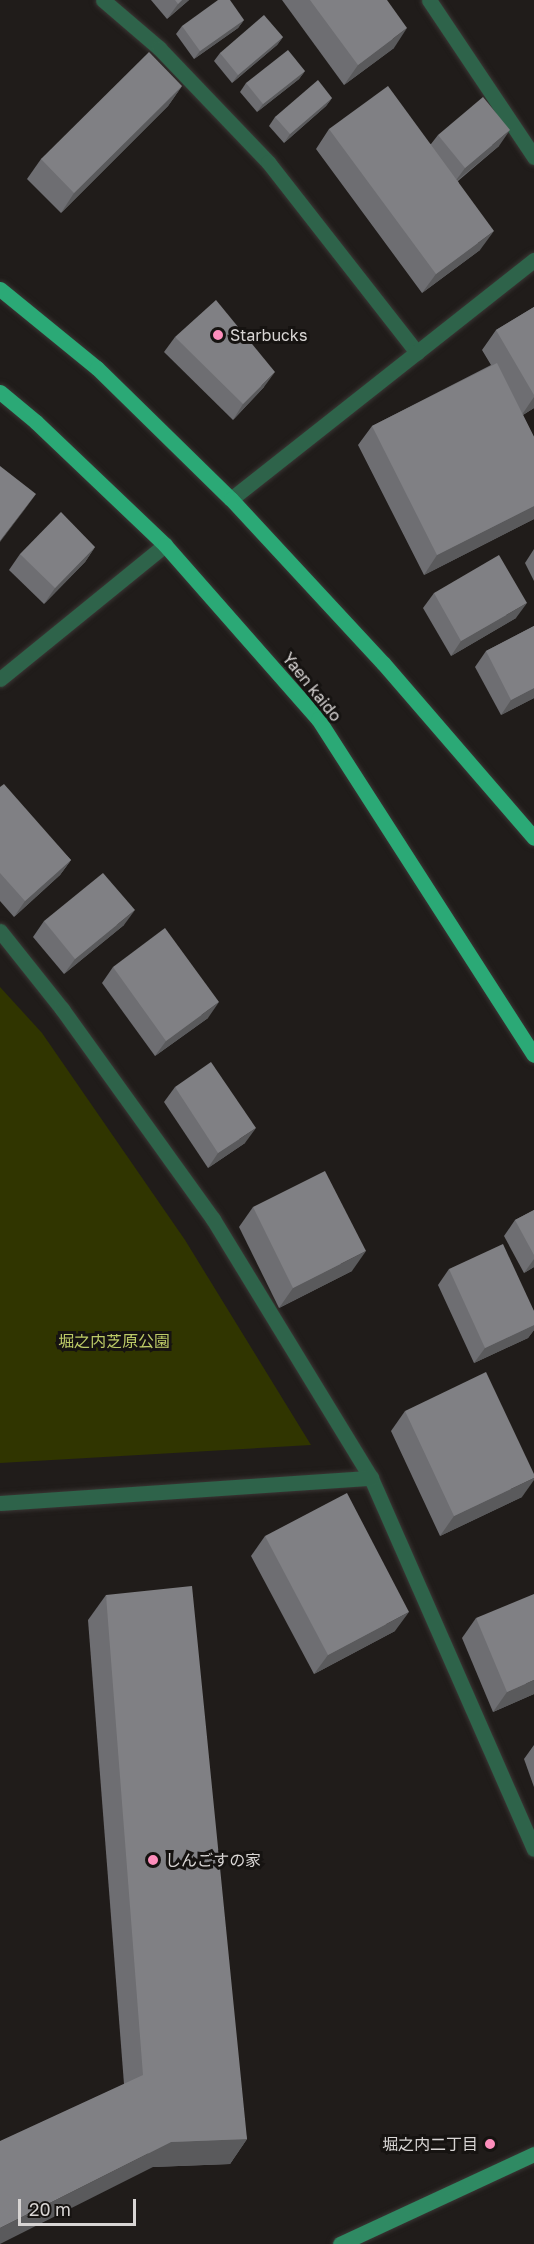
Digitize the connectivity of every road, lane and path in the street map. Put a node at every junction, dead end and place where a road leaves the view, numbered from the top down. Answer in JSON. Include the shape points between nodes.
{"nodes":[{"id":1,"x":103,"y":0,"type":"edge"},
{"id":2,"x":429,"y":0,"type":"edge"},
{"id":3,"x":534,"y":157,"type":"edge"},
{"id":4,"x":534,"y":260,"type":"edge"},
{"id":5,"x":0,"y":289,"type":"edge"},
{"id":6,"x":417,"y":353,"type":"junction"},
{"id":7,"x":0,"y":393,"type":"edge"},
{"id":8,"x":231,"y":500,"type":"junction"},
{"id":9,"x":165,"y":545,"type":"junction"},
{"id":10,"x":0,"y":679,"type":"edge"},
{"id":11,"x":534,"y":838,"type":"edge"},
{"id":12,"x":0,"y":931,"type":"edge"},
{"id":13,"x":534,"y":1055,"type":"edge"},
{"id":14,"x":371,"y":1478,"type":"junction"},
{"id":15,"x":0,"y":1503,"type":"edge"},
{"id":16,"x":534,"y":1849,"type":"edge"},
{"id":17,"x":534,"y":2154,"type":"edge"},
{"id":18,"x":364,"y":2239,"type":"edge"},
{"id":19,"x":340,"y":2244,"type":"edge"}],
"edges":[{"from":1,"to":6,"type":"street","via":[[159,48],[268,162]]},
{"from":2,"to":3,"type":"street"},
{"from":4,"to":6,"type":"street"},
{"from":5,"to":8,"type":"main road","via":[[98,368]]},
{"from":6,"to":8,"type":"street"},
{"from":7,"to":9,"type":"main road","name":"Yaen kaido","via":[[36,422]]},
{"from":8,"to":11,"type":"main road","via":[[391,672]]},
{"from":9,"to":10,"type":"street"},
{"from":9,"to":13,"type":"main road","name":"Yaen kaido","via":[[318,719]]},
{"from":12,"to":14,"type":"street","via":[[62,1009],[213,1219]]},
{"from":14,"to":15,"type":"street"},
{"from":14,"to":16,"type":"street"},
{"from":17,"to":18,"type":"main road"},
{"from":18,"to":19,"type":"main road"}]}
